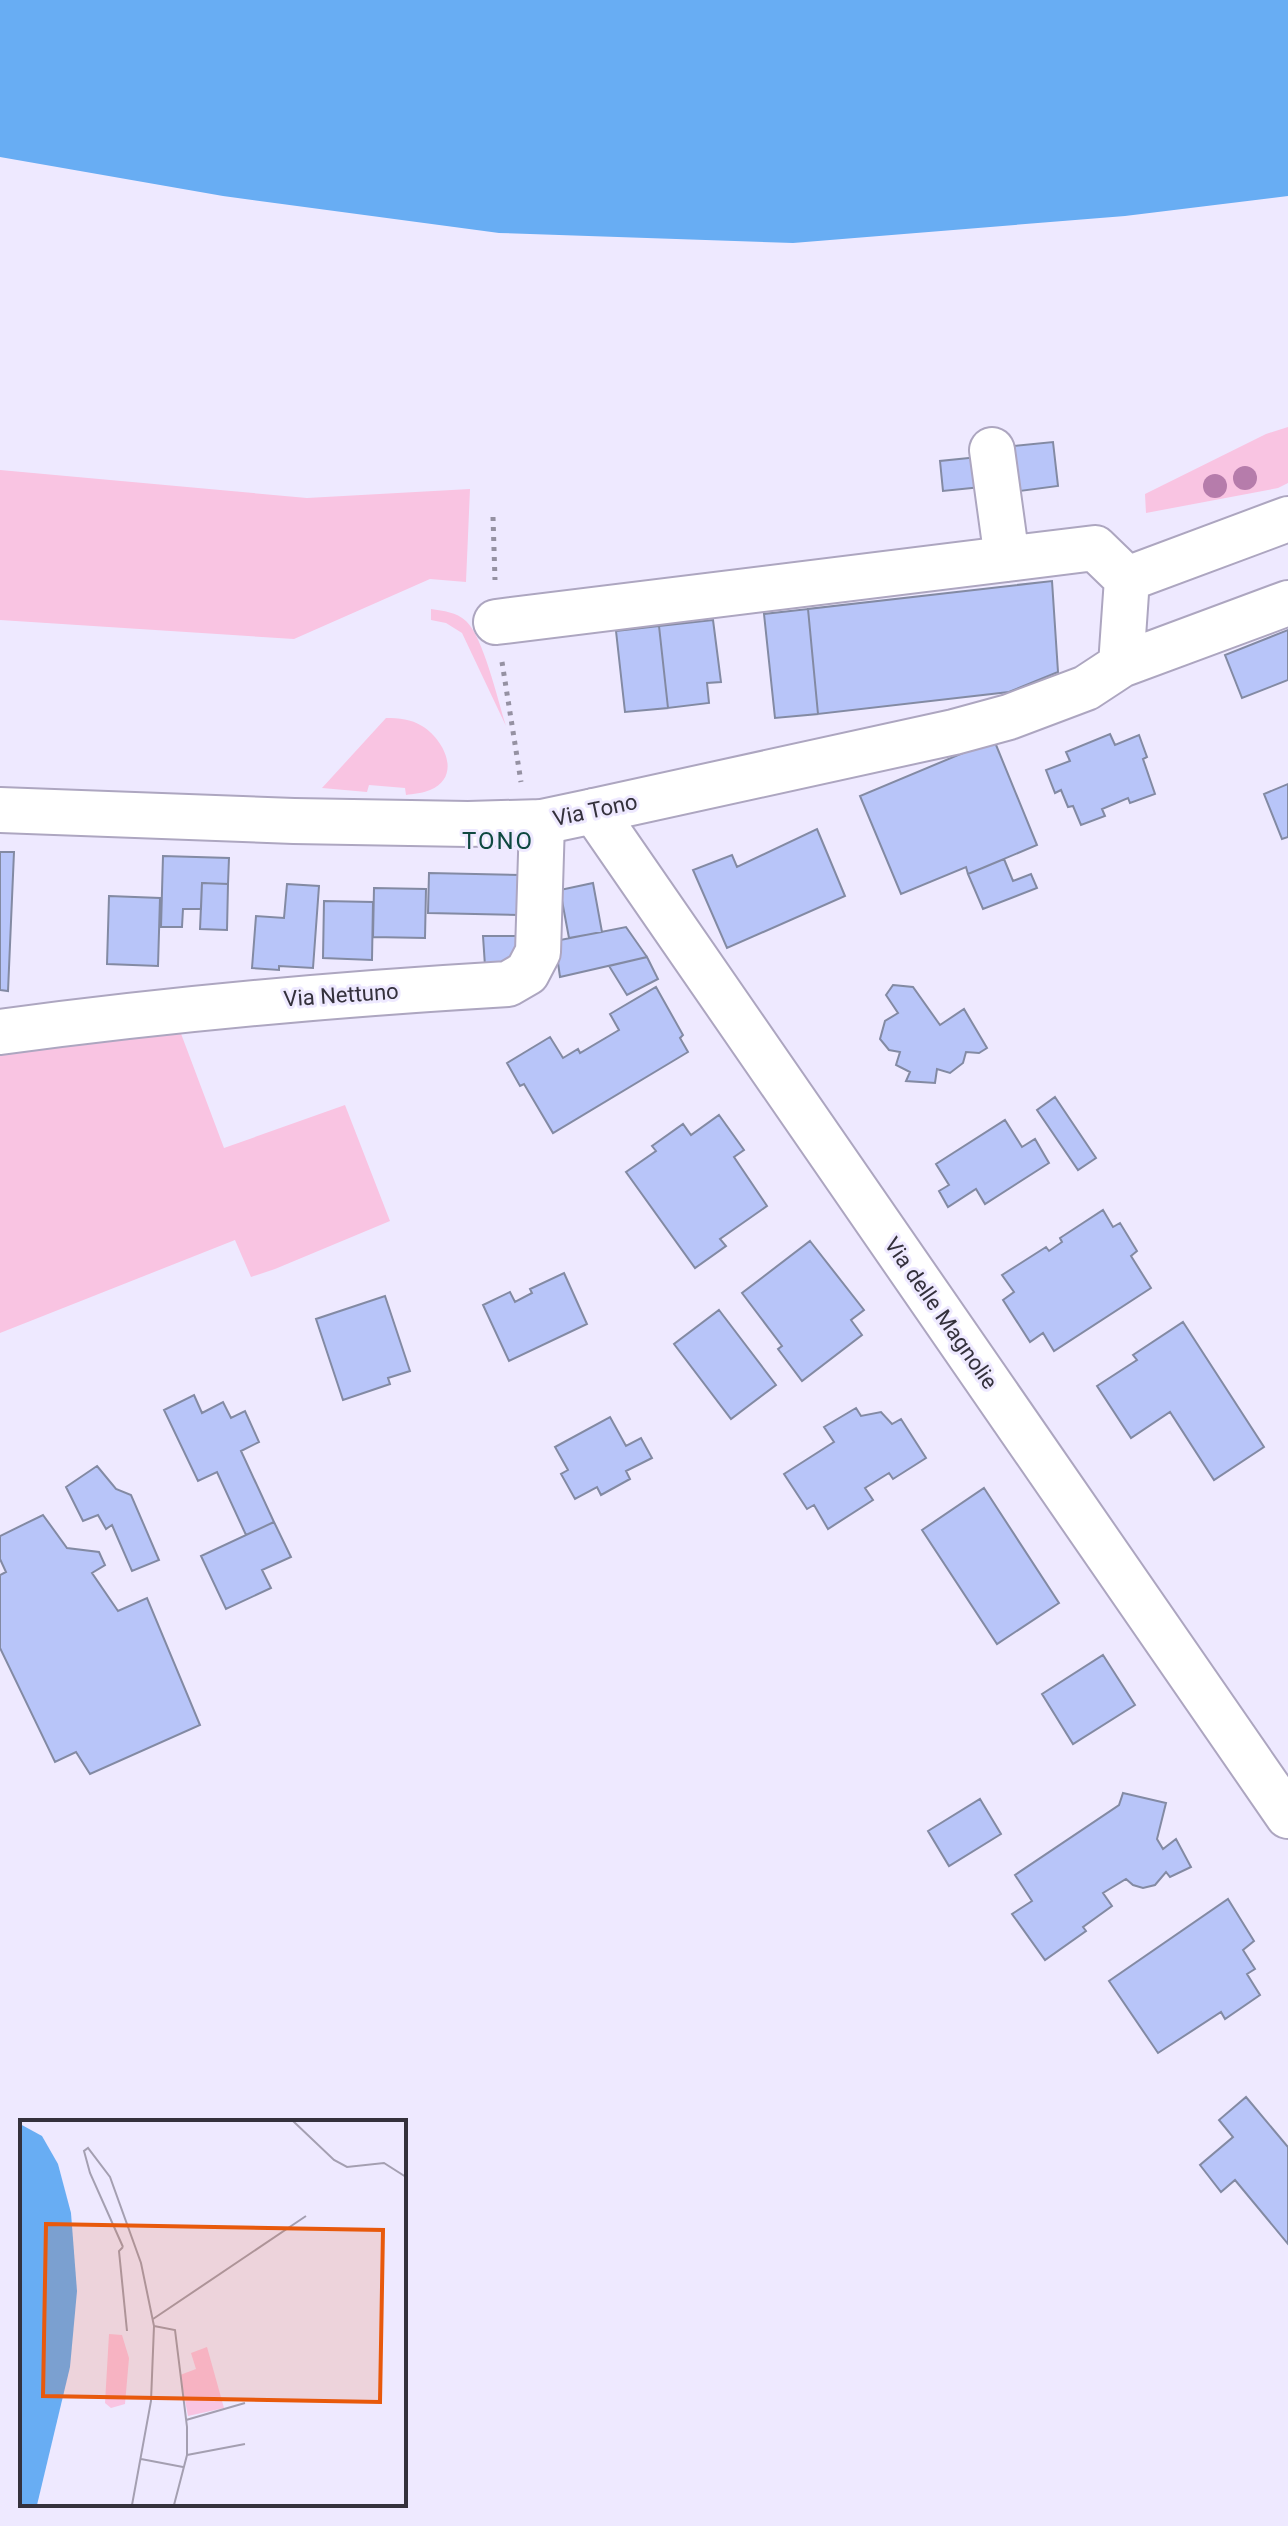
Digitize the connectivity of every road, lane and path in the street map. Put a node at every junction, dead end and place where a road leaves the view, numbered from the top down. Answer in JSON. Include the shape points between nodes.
{"nodes":[{"id":1,"x":992,"y":450,"type":"dead end"},
{"id":2,"x":493,"y":517,"type":"dead end"},
{"id":3,"x":1288,"y":519,"type":"edge"},
{"id":4,"x":1007,"y":559,"type":"junction"},
{"id":5,"x":1127,"y":579,"type":"junction"},
{"id":6,"x":1288,"y":603,"type":"edge"},
{"id":7,"x":496,"y":622,"type":"junction"},
{"id":8,"x":1121,"y":665,"type":"junction"},
{"id":9,"x":0,"y":810,"type":"edge"},
{"id":10,"x":594,"y":811,"type":"junction"},
{"id":11,"x":534,"y":822,"type":"junction"},
{"id":12,"x":0,"y":1032,"type":"edge"},
{"id":13,"x":1288,"y":1816,"type":"edge"}],
"edges":[{"from":1,"to":4,"type":"street"},
{"from":2,"to":7,"type":"path"},
{"from":3,"to":5,"type":"street"},
{"from":4,"to":5,"type":"street","via":[[1095,548]]},
{"from":4,"to":7,"type":"street"},
{"from":5,"to":8,"type":"street"},
{"from":6,"to":8,"type":"street","name":"Via Tono"},
{"from":7,"to":11,"type":"path"},
{"from":8,"to":10,"type":"street","name":"Via Tono","via":[[1086,688],[1009,717]]},
{"from":9,"to":11,"type":"street","name":"Via Tono","via":[[294,821]]},
{"from":10,"to":11,"type":"street","name":"Via Tono"},
{"from":10,"to":13,"type":"street","name":"Via delle Magnolie"},
{"from":11,"to":12,"type":"street","name":"Via Nettuno","via":[[538,952],[527,973],[508,984],[314,996]]}]}
